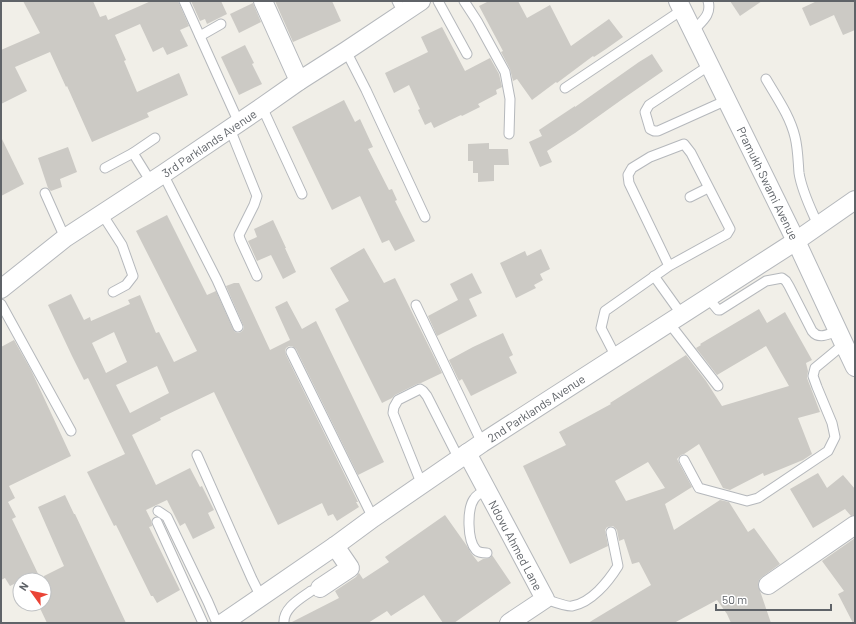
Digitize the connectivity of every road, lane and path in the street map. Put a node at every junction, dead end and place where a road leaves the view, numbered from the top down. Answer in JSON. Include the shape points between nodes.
{"nodes":[{"id":1,"x":184,"y":1,"type":"edge"},
{"id":2,"x":263,"y":1,"type":"edge"},
{"id":3,"x":421,"y":1,"type":"edge"},
{"id":4,"x":438,"y":1,"type":"edge"},
{"id":5,"x":464,"y":1,"type":"edge"},
{"id":6,"x":708,"y":1,"type":"edge"},
{"id":7,"x":680,"y":5,"type":"edge"},
{"id":8,"x":400,"y":7,"type":"edge"},
{"id":9,"x":221,"y":24,"type":"dead end"},
{"id":10,"x":693,"y":31,"type":"junction"},
{"id":11,"x":200,"y":36,"type":"junction"},
{"id":12,"x":346,"y":51,"type":"junction"},
{"id":13,"x":467,"y":54,"type":"dead end"},
{"id":14,"x":710,"y":65,"type":"junction"},
{"id":15,"x":766,"y":79,"type":"dead end"},
{"id":16,"x":299,"y":81,"type":"junction"},
{"id":17,"x":566,"y":88,"type":"dead end"},
{"id":18,"x":727,"y":100,"type":"junction"},
{"id":19,"x":262,"y":107,"type":"junction"},
{"id":20,"x":235,"y":126,"type":"junction"},
{"id":21,"x":509,"y":134,"type":"dead end"},
{"id":22,"x":155,"y":138,"type":"dead end"},
{"id":23,"x":133,"y":153,"type":"junction"},
{"id":24,"x":105,"y":168,"type":"dead end"},
{"id":25,"x":157,"y":178,"type":"junction"},
{"id":26,"x":708,"y":188,"type":"junction"},
{"id":27,"x":46,"y":192,"type":"dead end"},
{"id":28,"x":302,"y":194,"type":"dead end"},
{"id":29,"x":690,"y":197,"type":"dead end"},
{"id":30,"x":855,"y":200,"type":"edge"},
{"id":31,"x":102,"y":214,"type":"junction"},
{"id":32,"x":425,"y":218,"type":"dead end"},
{"id":33,"x":818,"y":225,"type":"junction"},
{"id":34,"x":65,"y":238,"type":"junction"},
{"id":35,"x":796,"y":241,"type":"junction"},
{"id":36,"x":669,"y":266,"type":"junction"},
{"id":37,"x":257,"y":276,"type":"dead end"},
{"id":38,"x":654,"y":276,"type":"junction"},
{"id":39,"x":1,"y":289,"type":"edge"},
{"id":40,"x":114,"y":292,"type":"dead end"},
{"id":41,"x":708,"y":298,"type":"junction"},
{"id":42,"x":1,"y":304,"type":"edge"},
{"id":43,"x":416,"y":305,"type":"dead end"},
{"id":44,"x":676,"y":319,"type":"junction"},
{"id":45,"x":238,"y":327,"type":"dead end"},
{"id":46,"x":841,"y":338,"type":"junction"},
{"id":47,"x":292,"y":352,"type":"dead end"},
{"id":48,"x":616,"y":357,"type":"junction"},
{"id":49,"x":855,"y":367,"type":"edge"},
{"id":50,"x":718,"y":386,"type":"dead end"},
{"id":51,"x":71,"y":431,"type":"dead end"},
{"id":52,"x":482,"y":443,"type":"junction"},
{"id":53,"x":198,"y":455,"type":"dead end"},
{"id":54,"x":463,"y":456,"type":"junction"},
{"id":55,"x":684,"y":460,"type":"dead end"},
{"id":56,"x":422,"y":485,"type":"junction"},
{"id":57,"x":487,"y":490,"type":"junction"},
{"id":58,"x":158,"y":511,"type":"dead end"},
{"id":59,"x":373,"y":518,"type":"junction"},
{"id":60,"x":157,"y":522,"type":"dead end"},
{"id":61,"x":855,"y":525,"type":"edge"},
{"id":62,"x":611,"y":532,"type":"dead end"},
{"id":63,"x":335,"y":546,"type":"junction"},
{"id":64,"x":487,"y":553,"type":"dead end"},
{"id":65,"x":768,"y":585,"type":"dead end"},
{"id":66,"x":316,"y":590,"type":"joint"},
{"id":67,"x":261,"y":597,"type":"junction"},
{"id":68,"x":545,"y":599,"type":"junction"},
{"id":69,"x":203,"y":623,"type":"edge"},
{"id":70,"x":217,"y":623,"type":"edge"},
{"id":71,"x":223,"y":623,"type":"edge"},
{"id":72,"x":284,"y":623,"type":"edge"},
{"id":73,"x":509,"y":623,"type":"edge"}],
"edges":[{"from":1,"to":11,"type":"lane"},
{"from":2,"to":16,"type":"street"},
{"from":3,"to":8,"type":"street","name":"3rd Parklands Avenue"},
{"from":4,"to":13,"type":"lane"},
{"from":5,"to":21,"type":"lane","via":[[505,72],[510,99]]},
{"from":6,"to":10,"type":"lane","via":[[708,14]]},
{"from":7,"to":10,"type":"street","name":"Pramukh Swami Avenue"},
{"from":7,"to":17,"type":"lane"},
{"from":8,"to":12,"type":"street","name":"3rd Parklands Avenue"},
{"from":9,"to":11,"type":"lane"},
{"from":10,"to":14,"type":"street","name":"Pramukh Swami Avenue"},
{"from":11,"to":20,"type":"lane"},
{"from":12,"to":16,"type":"street","name":"3rd Parklands Avenue"},
{"from":12,"to":32,"type":"lane"},
{"from":14,"to":18,"type":"street","name":"Pramukh Swami Avenue"},
{"from":14,"to":18,"type":"lane","via":[[649,105],[645,112],[650,129],[658,131]]},
{"from":15,"to":33,"type":"lane","via":[[788,117],[795,136],[799,173]]},
{"from":16,"to":19,"type":"street","name":"3rd Parklands Avenue"},
{"from":18,"to":35,"type":"street","name":"Pramukh Swami Avenue"},
{"from":19,"to":20,"type":"street","name":"3rd Parklands Avenue"},
{"from":19,"to":28,"type":"lane"},
{"from":20,"to":25,"type":"street","name":"3rd Parklands Avenue"},
{"from":20,"to":37,"type":"lane","via":[[257,196],[240,235]]},
{"from":22,"to":23,"type":"lane"},
{"from":23,"to":24,"type":"lane"},
{"from":23,"to":25,"type":"lane"},
{"from":25,"to":31,"type":"street","name":"3rd Parklands Avenue"},
{"from":25,"to":45,"type":"lane","via":[[217,280]]},
{"from":26,"to":29,"type":"lane"},
{"from":26,"to":36,"type":"lane","via":[[730,229],[728,234]]},
{"from":26,"to":36,"type":"lane","via":[[684,144],[650,157],[632,168],[628,175],[629,183]]},
{"from":27,"to":34,"type":"lane"},
{"from":30,"to":33,"type":"street","name":"2nd Parklands Avenue"},
{"from":31,"to":34,"type":"street","name":"3rd Parklands Avenue"},
{"from":31,"to":40,"type":"lane","via":[[122,245],[133,276],[126,286]]},
{"from":33,"to":35,"type":"street","name":"2nd Parklands Avenue"},
{"from":34,"to":39,"type":"street","name":"3rd Parklands Avenue"},
{"from":35,"to":41,"type":"street","name":"2nd Parklands Avenue"},
{"from":35,"to":46,"type":"street","name":"Pramukh Swami Avenue"},
{"from":36,"to":38,"type":"lane"},
{"from":38,"to":44,"type":"lane"},
{"from":38,"to":48,"type":"lane","via":[[605,311],[601,328]]},
{"from":41,"to":44,"type":"street","name":"2nd Parklands Avenue"},
{"from":41,"to":46,"type":"lane","via":[[720,310],[766,281],[782,278],[789,286],[815,335]]},
{"from":42,"to":51,"type":"lane"},
{"from":43,"to":52,"type":"lane"},
{"from":44,"to":48,"type":"street","name":"2nd Parklands Avenue"},
{"from":44,"to":50,"type":"lane"},
{"from":46,"to":49,"type":"street","name":"Pramukh Swami Avenue"},
{"from":46,"to":55,"type":"lane","via":[[815,368],[813,376],[835,437],[828,451],[758,498],[747,501],[699,488]]},
{"from":47,"to":59,"type":"lane"},
{"from":48,"to":52,"type":"street","name":"2nd Parklands Avenue"},
{"from":52,"to":54,"type":"street","name":"2nd Parklands Avenue"},
{"from":53,"to":67,"type":"lane"},
{"from":54,"to":56,"type":"street","name":"2nd Parklands Avenue"},
{"from":54,"to":56,"type":"lane","via":[[423,391],[420,389],[398,400],[393,413]]},
{"from":54,"to":57,"type":"street","name":"Ndovu Ahmed Lane"},
{"from":56,"to":59,"type":"street","name":"2nd Parklands Avenue"},
{"from":57,"to":64,"type":"lane","via":[[474,498],[469,517],[471,542],[476,550]]},
{"from":57,"to":68,"type":"street","name":"Ndovu Ahmed Lane"},
{"from":58,"to":70,"type":"lane","via":[[167,517]]},
{"from":59,"to":63,"type":"street","name":"2nd Parklands Avenue"},
{"from":60,"to":69,"type":"lane"},
{"from":61,"to":65,"type":"street"},
{"from":62,"to":68,"type":"lane","via":[[618,566],[610,578],[588,600],[571,607]]},
{"from":63,"to":66,"type":"street","via":[[350,568]]},
{"from":63,"to":67,"type":"street","name":"2nd Parklands Avenue"},
{"from":66,"to":72,"type":"lane","via":[[288,610],[284,616]]},
{"from":67,"to":71,"type":"street","name":"2nd Parklands Avenue"},
{"from":68,"to":73,"type":"street","name":"Ndovu Ahmed Lane"}]}
